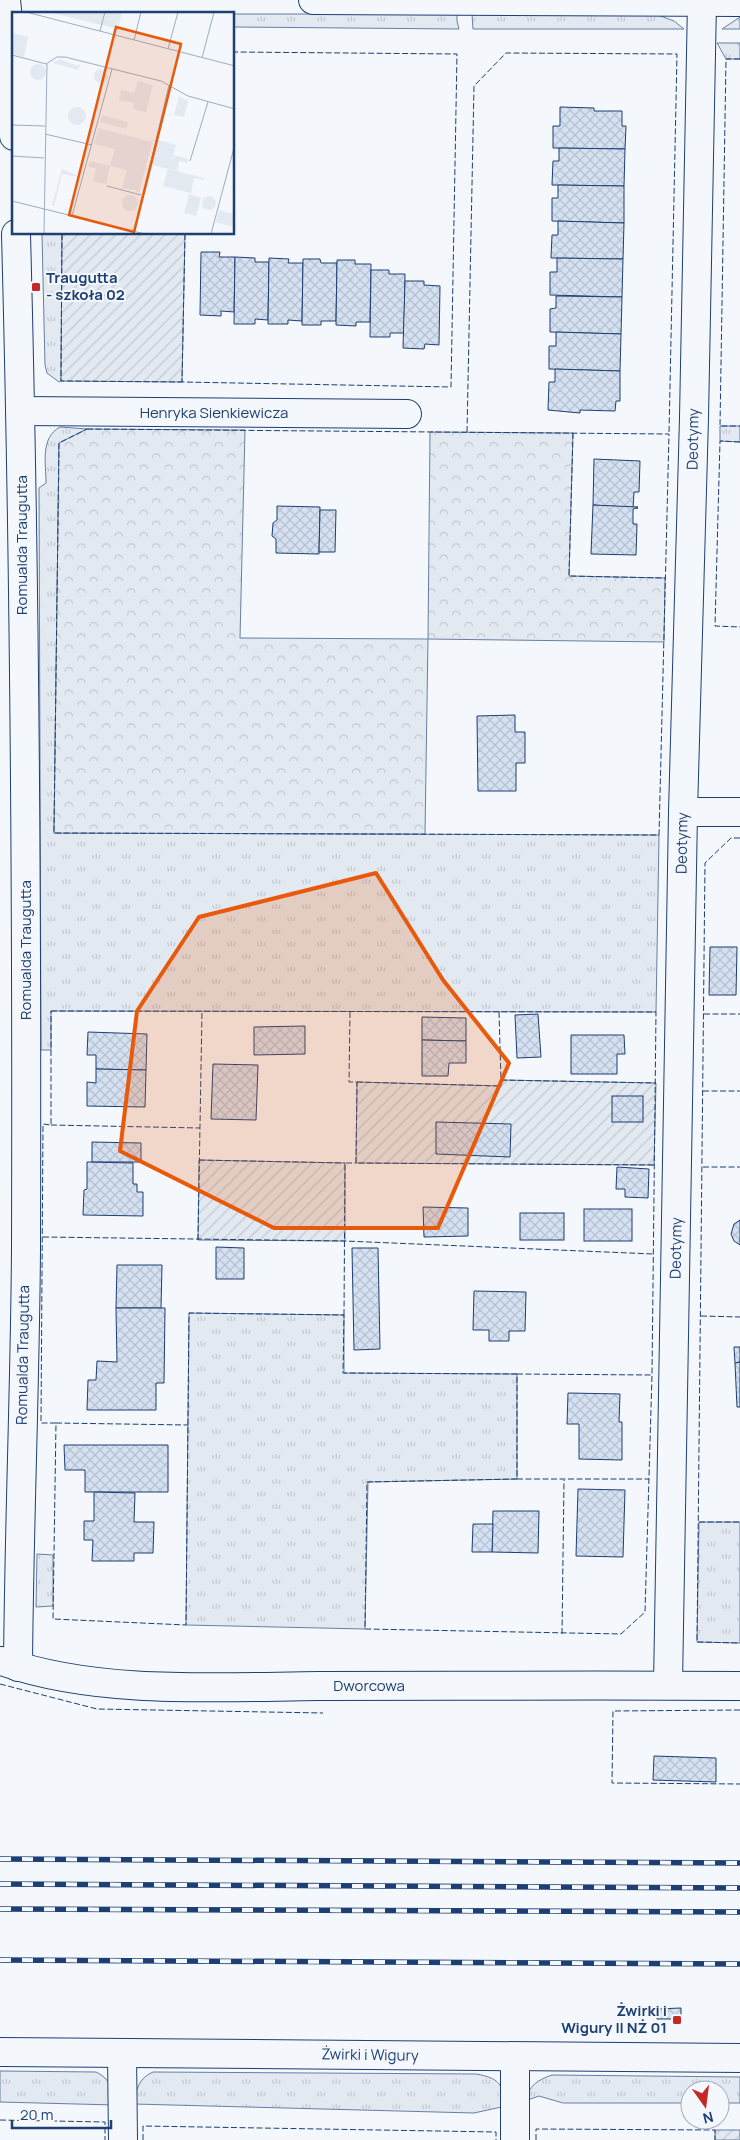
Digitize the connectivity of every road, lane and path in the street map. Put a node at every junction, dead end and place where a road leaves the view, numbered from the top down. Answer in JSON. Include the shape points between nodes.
{"nodes":[{"id":1,"x":6,"y":0,"type":"edge"},
{"id":2,"x":313,"y":0,"type":"edge"},
{"id":3,"x":702,"y":2,"type":"junction"},
{"id":4,"x":740,"y":2,"type":"edge"},
{"id":5,"x":12,"y":77,"type":"edge"},
{"id":6,"x":16,"y":235,"type":"edge"},
{"id":7,"x":21,"y":411,"type":"junction"},
{"id":8,"x":407,"y":414,"type":"dead end"},
{"id":9,"x":683,"y":812,"type":"junction"},
{"id":10,"x":740,"y":812,"type":"edge"},
{"id":11,"x":9,"y":1664,"type":"edge"},
{"id":12,"x":668,"y":1685,"type":"junction"},
{"id":13,"x":740,"y":1686,"type":"edge"},
{"id":14,"x":0,"y":2052,"type":"edge"},
{"id":15,"x":122,"y":2053,"type":"junction"},
{"id":16,"x":515,"y":2056,"type":"junction"},
{"id":17,"x":740,"y":2058,"type":"edge"},
{"id":18,"x":124,"y":2140,"type":"edge"},
{"id":19,"x":515,"y":2140,"type":"edge"}],
"edges":[{"from":1,"to":5,"type":"street"},
{"from":2,"to":3,"type":"street"},
{"from":3,"to":4,"type":"street"},
{"from":3,"to":9,"type":"street","name":"Deotymy"},
{"from":6,"to":7,"type":"street","name":"Romualda Traugutta"},
{"from":7,"to":8,"type":"street","name":"Henryka Sienkiewicza"},
{"from":7,"to":11,"type":"street","name":"Romualda Traugutta","via":[[26,1244]]},
{"from":9,"to":10,"type":"street"},
{"from":9,"to":12,"type":"street","name":"Deotymy"},
{"from":11,"to":12,"type":"street","name":"Dworcowa","via":[[70,1678],[124,1685]]},
{"from":12,"to":13,"type":"street","name":"Dworcowa"},
{"from":14,"to":15,"type":"street","name":"Żwirki i Wigury"},
{"from":15,"to":16,"type":"street","name":"Żwirki i Wigury"},
{"from":15,"to":18,"type":"street"},
{"from":16,"to":17,"type":"street","name":"Żwirki i Wigury"},
{"from":16,"to":19,"type":"street"}]}
